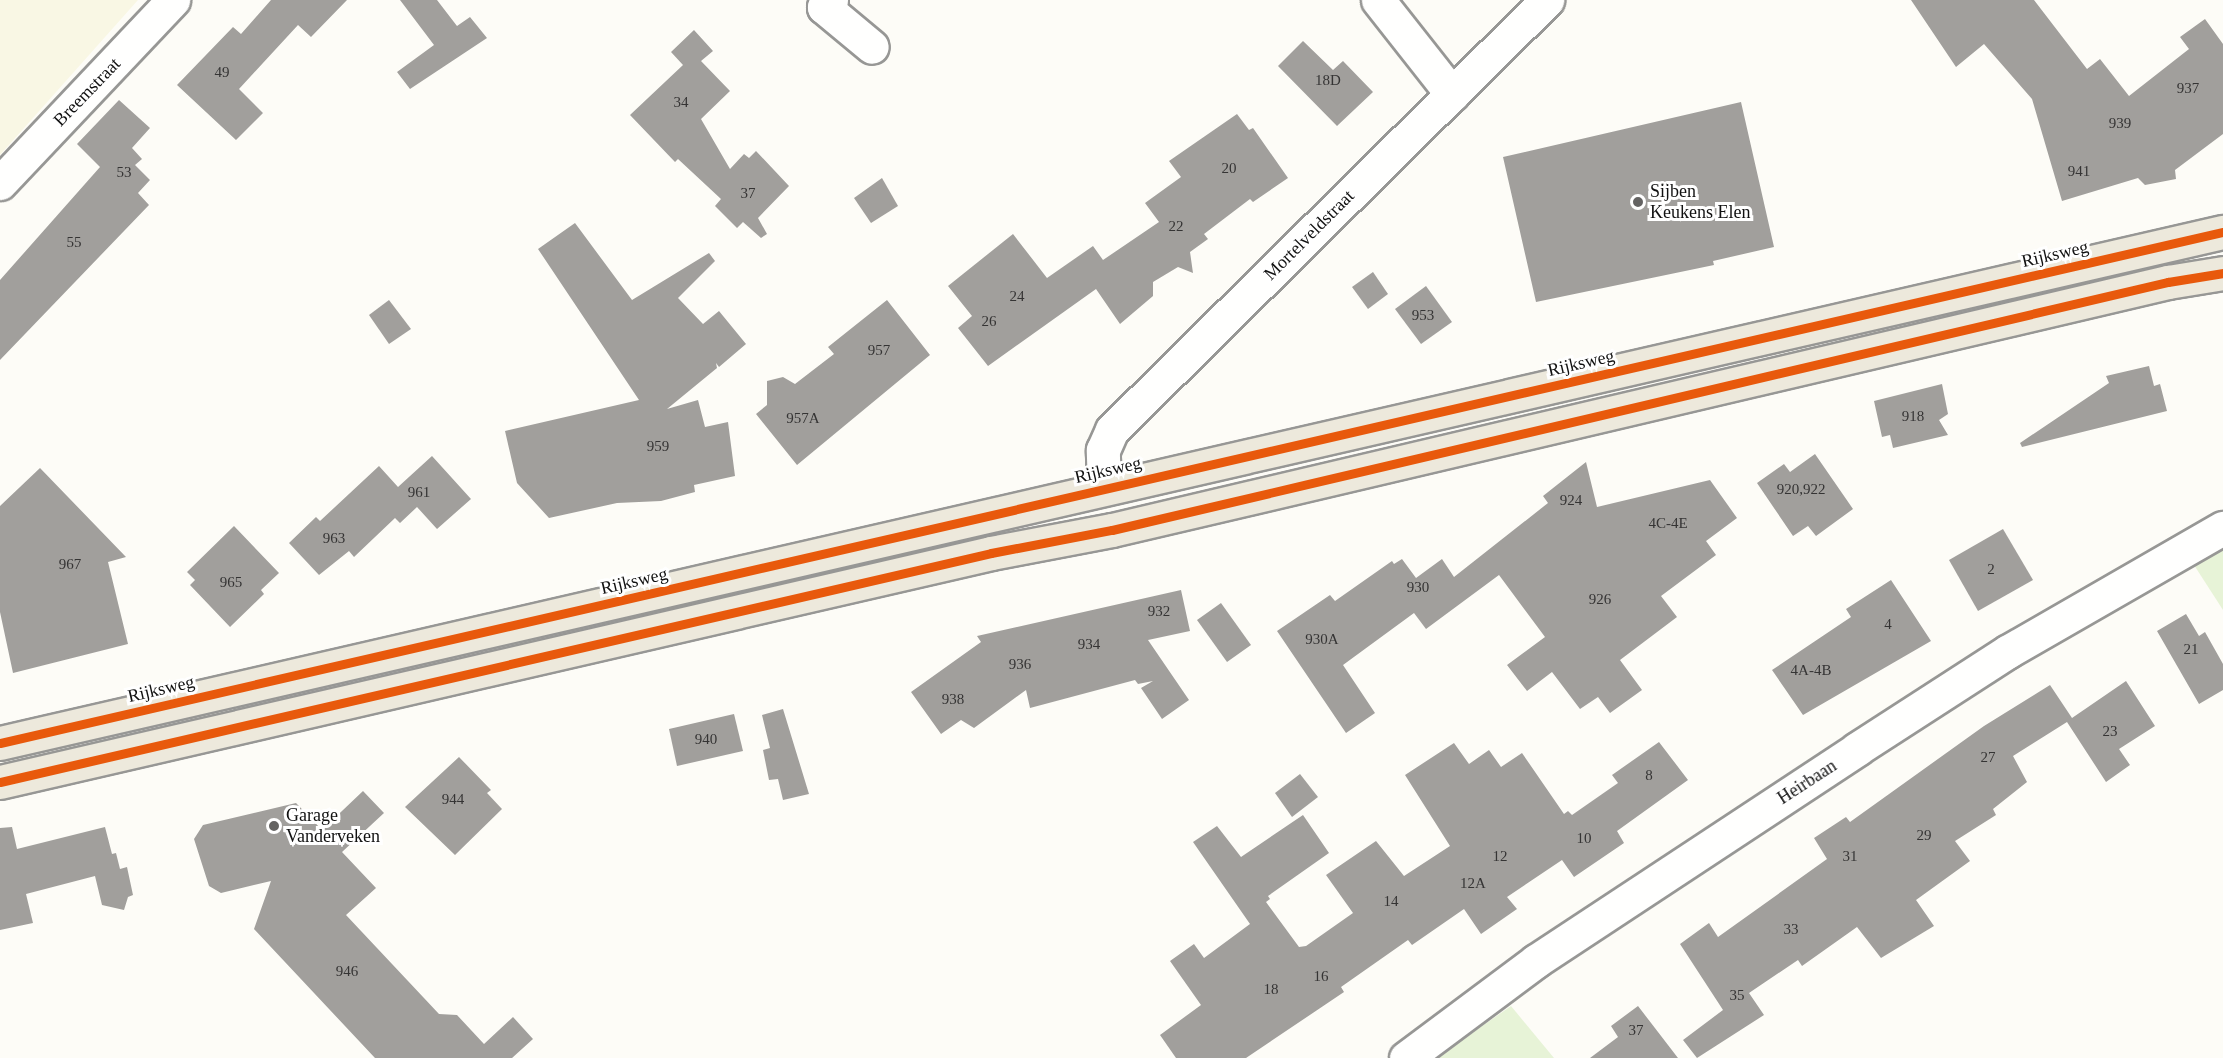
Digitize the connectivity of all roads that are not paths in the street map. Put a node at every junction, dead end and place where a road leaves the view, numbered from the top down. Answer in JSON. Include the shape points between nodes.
{"nodes":[{"id":1,"x":173,"y":0,"type":"edge"},
{"id":2,"x":831,"y":0,"type":"edge"},
{"id":3,"x":1378,"y":0,"type":"edge"},
{"id":4,"x":1547,"y":0,"type":"edge"},
{"id":5,"x":872,"y":47,"type":"dead end"},
{"id":6,"x":1452,"y":94,"type":"junction"},
{"id":7,"x":0,"y":183,"type":"edge"},
{"id":8,"x":2223,"y":232,"type":"edge"},
{"id":9,"x":2223,"y":273,"type":"edge"},
{"id":10,"x":1104,"y":486,"type":"junction"},
{"id":11,"x":2223,"y":528,"type":"edge"},
{"id":12,"x":0,"y":743,"type":"edge"},
{"id":13,"x":0,"y":782,"type":"edge"},
{"id":14,"x":1406,"y":1058,"type":"edge"}],
"edges":[{"from":1,"to":7,"type":"street","name":"Breemstraat"},
{"from":2,"to":5,"type":"street","via":[[824,7]]},
{"from":3,"to":6,"type":"street"},
{"from":4,"to":6,"type":"street","name":"Mortelveldstraat"},
{"from":6,"to":10,"type":"street","name":"Mortelveldstraat","via":[[1112,430],[1103,450]]},
{"from":8,"to":10,"type":"main road","name":"Rijksweg"},
{"from":9,"to":13,"type":"main road","via":[[2168,282],[1113,530],[991,553]]},
{"from":10,"to":12,"type":"main road","name":"Rijksweg","via":[[964,522]]},
{"from":11,"to":14,"type":"street","name":"Heirbaan","via":[[2007,652],[1857,749],[1536,961]]}]}
